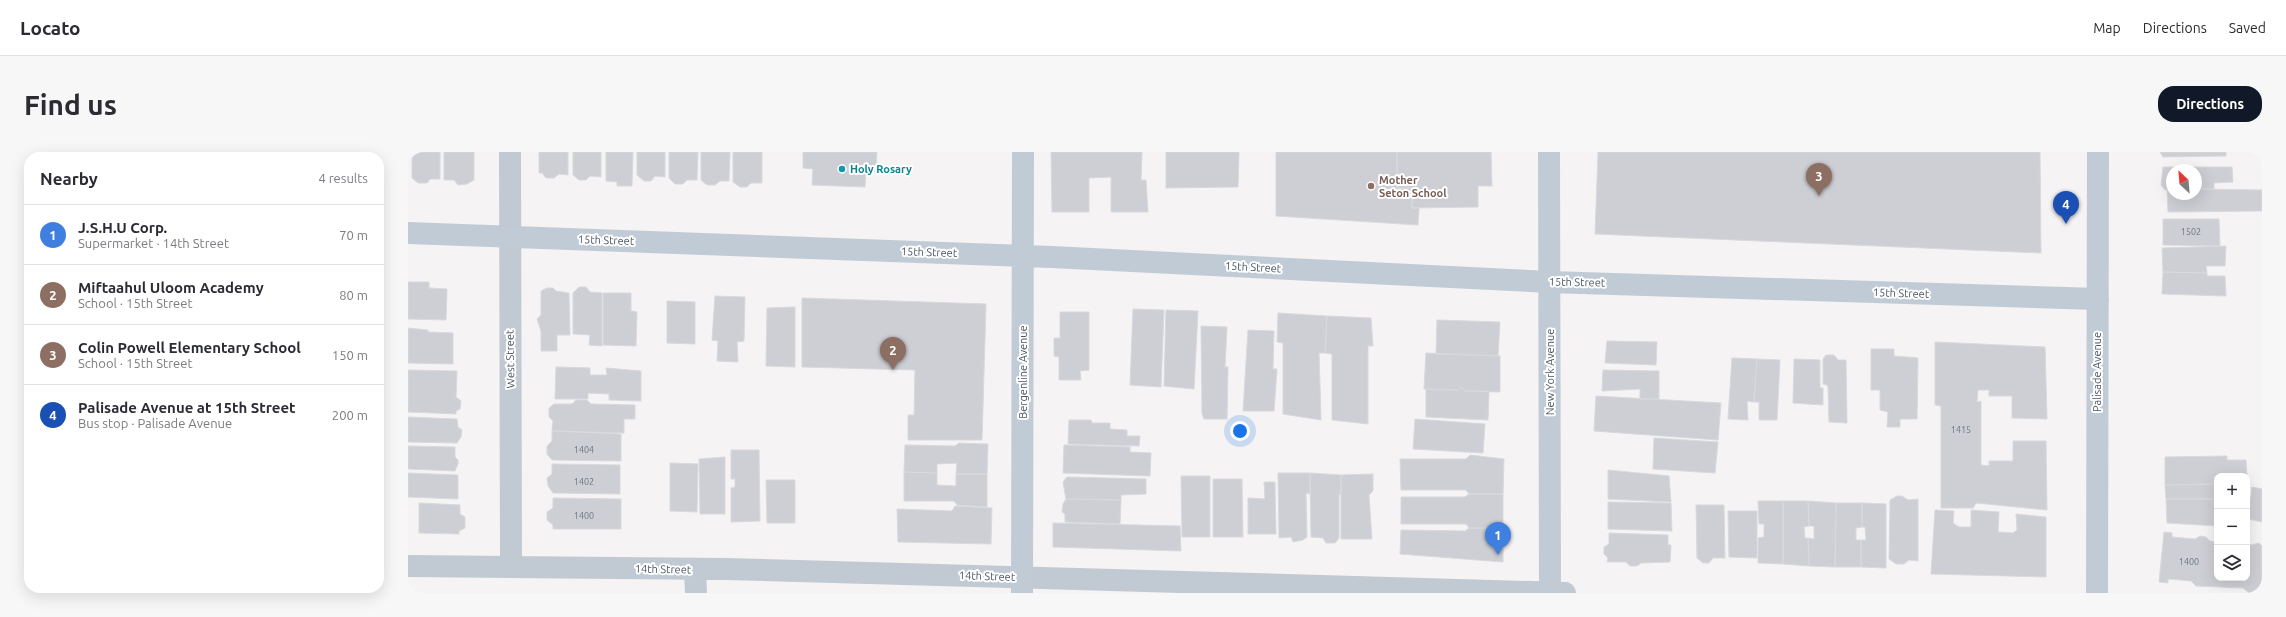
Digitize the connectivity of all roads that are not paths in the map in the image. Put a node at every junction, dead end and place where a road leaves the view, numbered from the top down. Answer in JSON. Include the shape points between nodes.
{"nodes":[{"id":1,"x":510,"y":152,"type":"edge"},
{"id":2,"x":1023,"y":152,"type":"edge"},
{"id":3,"x":1549,"y":152,"type":"edge"},
{"id":4,"x":2098,"y":152,"type":"edge"},
{"id":5,"x":408,"y":233,"type":"edge"},
{"id":6,"x":511,"y":236,"type":"junction"},
{"id":7,"x":1023,"y":256,"type":"junction"},
{"id":8,"x":1550,"y":282,"type":"junction"},
{"id":9,"x":2098,"y":299,"type":"junction"},
{"id":10,"x":408,"y":566,"type":"edge"},
{"id":11,"x":511,"y":567,"type":"junction"},
{"id":12,"x":695,"y":569,"type":"junction"},
{"id":13,"x":1022,"y":585,"type":"edge"},
{"id":14,"x":696,"y":593,"type":"edge"},
{"id":15,"x":1550,"y":593,"type":"edge"},
{"id":16,"x":1565,"y":593,"type":"edge"},
{"id":17,"x":2097,"y":593,"type":"edge"}],
"edges":[{"from":1,"to":6,"type":"street","name":"West Street"},
{"from":2,"to":7,"type":"street","name":"Bergenline Avenue"},
{"from":3,"to":8,"type":"street","name":"New York Avenue"},
{"from":4,"to":9,"type":"street","name":"Palisade Avenue"},
{"from":5,"to":6,"type":"street","name":"15th Street"},
{"from":6,"to":7,"type":"street","name":"15th Street"},
{"from":6,"to":11,"type":"street","name":"West Street"},
{"from":7,"to":8,"type":"street","name":"15th Street"},
{"from":7,"to":13,"type":"street","name":"Bergenline Avenue"},
{"from":8,"to":9,"type":"street","name":"15th Street"},
{"from":8,"to":15,"type":"street","name":"New York Avenue"},
{"from":9,"to":17,"type":"street","name":"Palisade Avenue"},
{"from":10,"to":11,"type":"street","name":"14th Street"},
{"from":11,"to":12,"type":"street","name":"14th Street"},
{"from":12,"to":13,"type":"street","name":"14th Street"},
{"from":12,"to":14,"type":"street"},
{"from":13,"to":15,"type":"street","name":"14th Street"},
{"from":15,"to":16,"type":"street","name":"14th Street"}]}
